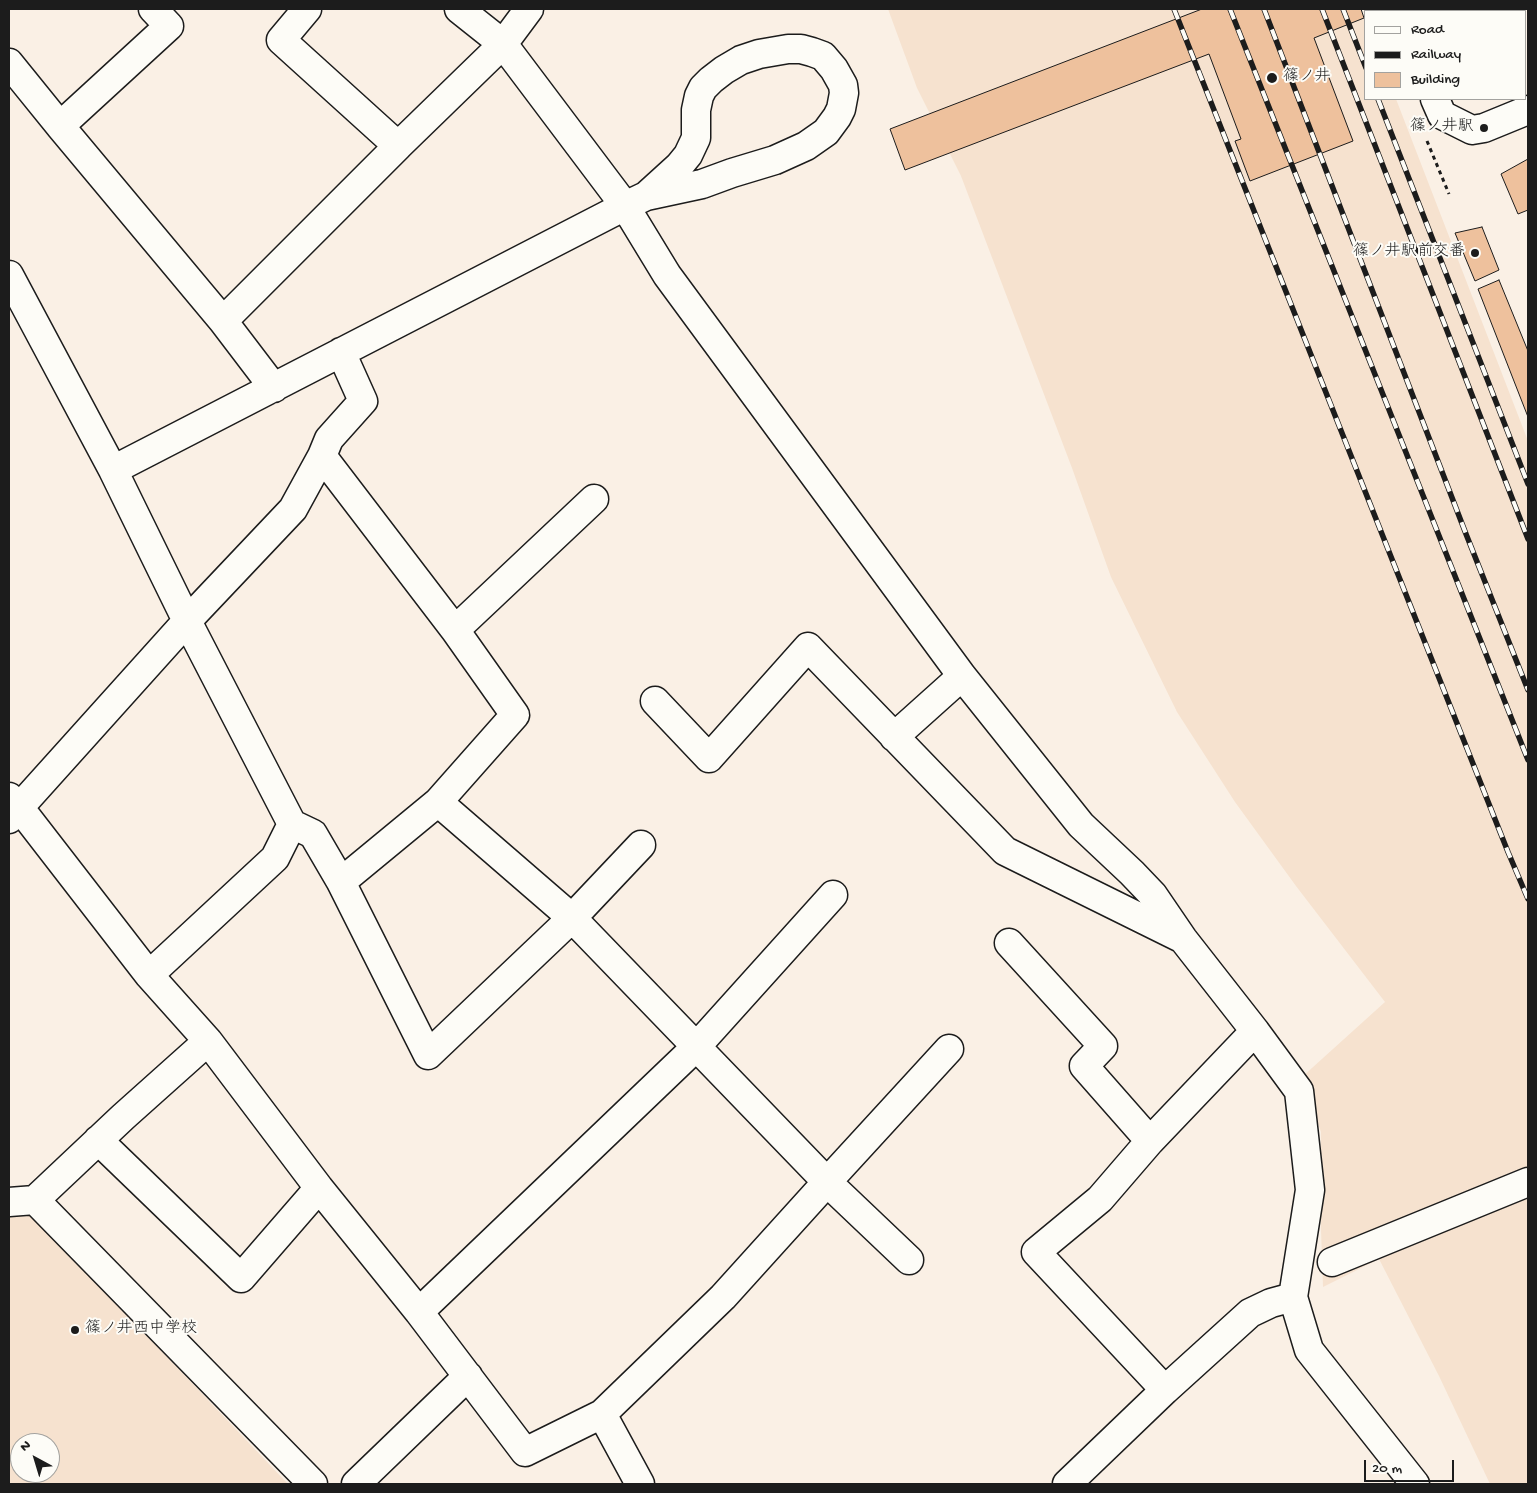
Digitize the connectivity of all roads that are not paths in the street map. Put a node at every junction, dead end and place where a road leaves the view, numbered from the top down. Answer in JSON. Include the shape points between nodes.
{"nodes":[{"id":1,"x":153,"y":9,"type":"edge"},
{"id":2,"x":307,"y":9,"type":"edge"},
{"id":3,"x":459,"y":9,"type":"edge"},
{"id":4,"x":529,"y":9,"type":"edge"},
{"id":5,"x":503,"y":44,"type":"junction"},
{"id":6,"x":9,"y":63,"type":"edge"},
{"id":7,"x":1435,"y":100,"type":"edge"},
{"id":8,"x":1528,"y":110,"type":"edge"},
{"id":9,"x":60,"y":126,"type":"junction"},
{"id":10,"x":696,"y":138,"type":"junction"},
{"id":11,"x":398,"y":146,"type":"junction"},
{"id":12,"x":732,"y":173,"type":"junction"},
{"id":13,"x":635,"y":201,"type":"junction"},
{"id":14,"x":9,"y":275,"type":"edge"},
{"id":15,"x":223,"y":322,"type":"junction"},
{"id":16,"x":341,"y":352,"type":"junction"},
{"id":17,"x":274,"y":388,"type":"junction"},
{"id":18,"x":322,"y":456,"type":"junction"},
{"id":19,"x":113,"y":470,"type":"junction"},
{"id":20,"x":594,"y":499,"type":"dead end"},
{"id":21,"x":187,"y":621,"type":"junction"},
{"id":22,"x":455,"y":630,"type":"junction"},
{"id":23,"x":962,"y":676,"type":"junction"},
{"id":24,"x":655,"y":701,"type":"dead end"},
{"id":25,"x":894,"y":736,"type":"junction"},
{"id":26,"x":438,"y":802,"type":"junction"},
{"id":27,"x":12,"y":808,"type":"edge"},
{"id":28,"x":292,"y":824,"type":"junction"},
{"id":29,"x":641,"y":845,"type":"dead end"},
{"id":30,"x":341,"y":882,"type":"junction"},
{"id":31,"x":833,"y":895,"type":"dead end"},
{"id":32,"x":572,"y":918,"type":"junction"},
{"id":33,"x":1183,"y":940,"type":"junction"},
{"id":34,"x":1009,"y":943,"type":"dead end"},
{"id":35,"x":149,"y":975,"type":"junction"},
{"id":36,"x":1255,"y":1031,"type":"junction"},
{"id":37,"x":208,"y":1041,"type":"junction"},
{"id":38,"x":697,"y":1046,"type":"junction"},
{"id":39,"x":949,"y":1049,"type":"dead end"},
{"id":40,"x":98,"y":1140,"type":"junction"},
{"id":41,"x":1150,"y":1141,"type":"junction"},
{"id":42,"x":1528,"y":1163,"type":"edge"},
{"id":43,"x":827,"y":1182,"type":"junction"},
{"id":44,"x":1528,"y":1182,"type":"edge"},
{"id":45,"x":319,"y":1188,"type":"junction"},
{"id":46,"x":1464,"y":1188,"type":"dead end"},
{"id":47,"x":22,"y":1201,"type":"edge"},
{"id":48,"x":909,"y":1260,"type":"dead end"},
{"id":49,"x":1332,"y":1262,"type":"dead end"},
{"id":50,"x":1293,"y":1297,"type":"junction"},
{"id":51,"x":419,"y":1312,"type":"junction"},
{"id":52,"x":468,"y":1376,"type":"junction"},
{"id":53,"x":1165,"y":1390,"type":"junction"},
{"id":54,"x":602,"y":1414,"type":"junction"},
{"id":55,"x":313,"y":1484,"type":"edge"},
{"id":56,"x":356,"y":1484,"type":"edge"},
{"id":57,"x":640,"y":1484,"type":"edge"},
{"id":58,"x":1067,"y":1484,"type":"edge"},
{"id":59,"x":1414,"y":1484,"type":"edge"}],
"edges":[{"from":1,"to":9,"type":"street","via":[[169,26]]},
{"from":2,"to":11,"type":"street","via":[[281,40]]},
{"from":3,"to":5,"type":"street"},
{"from":4,"to":5,"type":"street"},
{"from":5,"to":11,"type":"street"},
{"from":5,"to":13,"type":"street"},
{"from":6,"to":9,"type":"street"},
{"from":7,"to":8,"type":"street","via":[[1442,115],[1472,130]]},
{"from":9,"to":15,"type":"street"},
{"from":10,"to":12,"type":"street","via":[[718,164]]},
{"from":10,"to":12,"type":"street","via":[[699,96],[703,88],[724,70],[759,54],[788,49],[801,49],[823,56],[840,77],[844,93],[842,109],[832,125],[792,154]]},
{"from":10,"to":13,"type":"street","via":[[679,166]]},
{"from":11,"to":15,"type":"street"},
{"from":12,"to":13,"type":"street"},
{"from":13,"to":16,"type":"street"},
{"from":13,"to":23,"type":"street","via":[[667,275]]},
{"from":14,"to":19,"type":"street"},
{"from":15,"to":17,"type":"street"},
{"from":16,"to":17,"type":"street"},
{"from":16,"to":18,"type":"street","via":[[364,401],[329,439]]},
{"from":17,"to":19,"type":"street"},
{"from":18,"to":21,"type":"street","via":[[293,509]]},
{"from":18,"to":22,"type":"street"},
{"from":19,"to":21,"type":"street"},
{"from":20,"to":22,"type":"street"},
{"from":21,"to":27,"type":"street"},
{"from":21,"to":28,"type":"street"},
{"from":22,"to":26,"type":"street","via":[[515,715]]},
{"from":23,"to":25,"type":"street"},
{"from":23,"to":33,"type":"street","via":[[1081,825],[1153,895]]},
{"from":24,"to":25,"type":"street","via":[[709,758],[808,647]]},
{"from":25,"to":33,"type":"street","via":[[1005,851]]},
{"from":26,"to":30,"type":"street"},
{"from":26,"to":32,"type":"street"},
{"from":27,"to":35,"type":"street"},
{"from":28,"to":30,"type":"street","via":[[313,834]]},
{"from":28,"to":35,"type":"street","via":[[275,858]]},
{"from":29,"to":32,"type":"street"},
{"from":30,"to":32,"type":"street","via":[[428,1055]]},
{"from":31,"to":38,"type":"street"},
{"from":32,"to":38,"type":"street"},
{"from":33,"to":36,"type":"street"},
{"from":34,"to":41,"type":"street","via":[[1102,1046],[1084,1066]]},
{"from":35,"to":37,"type":"street"},
{"from":36,"to":41,"type":"street"},
{"from":36,"to":50,"type":"street","via":[[1299,1092],[1310,1190]]},
{"from":37,"to":40,"type":"street"},
{"from":37,"to":45,"type":"street"},
{"from":38,"to":43,"type":"street"},
{"from":38,"to":51,"type":"street"},
{"from":39,"to":43,"type":"street"},
{"from":40,"to":45,"type":"street","via":[[241,1278]]},
{"from":40,"to":47,"type":"street"},
{"from":41,"to":53,"type":"street","via":[[1100,1199],[1036,1252]]},
{"from":42,"to":46,"type":"street"},
{"from":43,"to":48,"type":"street"},
{"from":43,"to":54,"type":"street","via":[[723,1297]]},
{"from":44,"to":49,"type":"street"},
{"from":45,"to":51,"type":"street"},
{"from":47,"to":55,"type":"street"},
{"from":50,"to":53,"type":"street","via":[[1271,1302],[1250,1313]]},
{"from":50,"to":59,"type":"street","via":[[1309,1350]]},
{"from":51,"to":52,"type":"street"},
{"from":52,"to":54,"type":"street","via":[[526,1452]]},
{"from":52,"to":56,"type":"street"},
{"from":53,"to":58,"type":"street"},
{"from":54,"to":57,"type":"street"}]}
